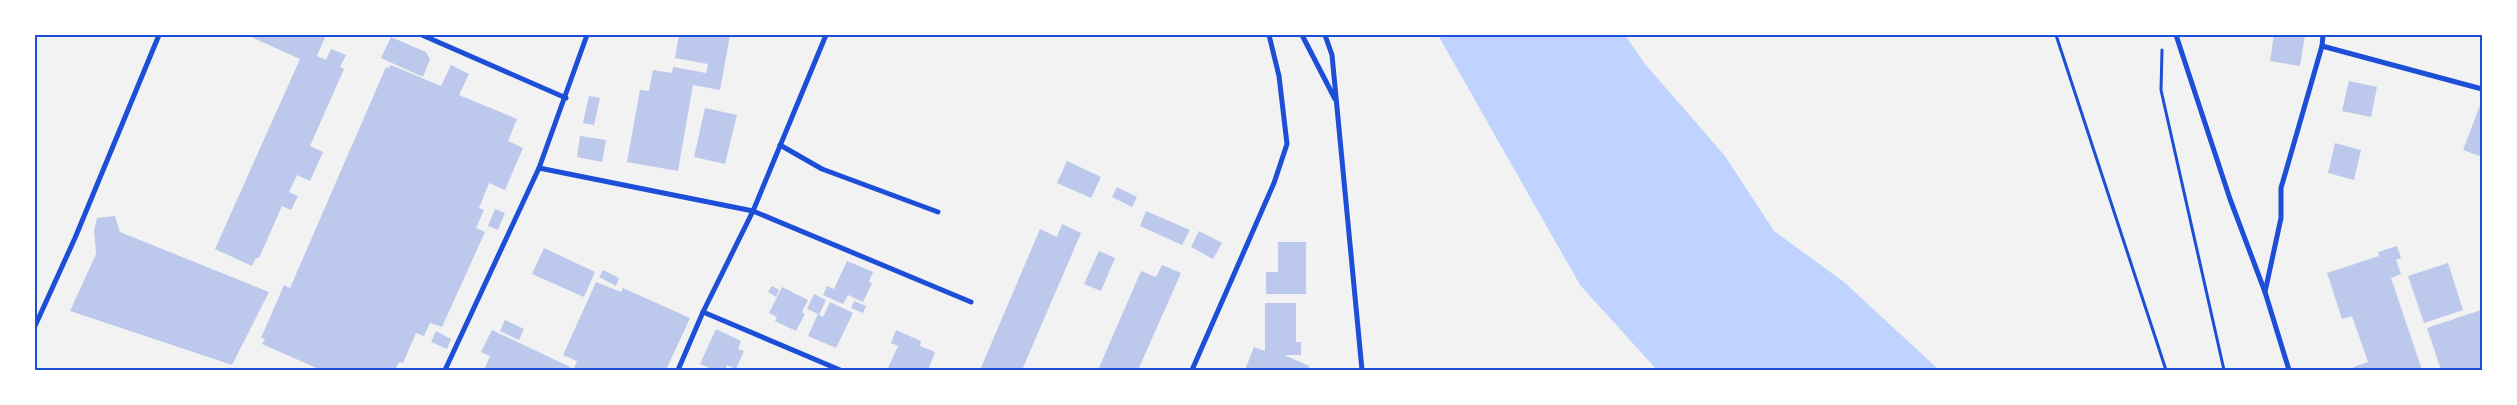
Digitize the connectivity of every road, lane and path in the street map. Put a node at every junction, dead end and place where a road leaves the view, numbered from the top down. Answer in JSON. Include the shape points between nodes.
{"nodes":[{"id":1,"x":159,"y":35,"type":"edge"},
{"id":2,"x":422,"y":35,"type":"edge"},
{"id":3,"x":587,"y":35,"type":"edge"},
{"id":4,"x":826,"y":35,"type":"edge"},
{"id":5,"x":1268,"y":35,"type":"edge"},
{"id":6,"x":1302,"y":35,"type":"edge"},
{"id":7,"x":1325,"y":35,"type":"edge"},
{"id":8,"x":2056,"y":35,"type":"edge"},
{"id":9,"x":2176,"y":35,"type":"edge"},
{"id":10,"x":2323,"y":35,"type":"edge"},
{"id":11,"x":2162,"y":44,"type":"dead end"},
{"id":12,"x":2322,"y":46,"type":"junction"},
{"id":13,"x":2482,"y":89,"type":"edge"},
{"id":14,"x":566,"y":98,"type":"junction"},
{"id":15,"x":1336,"y":102,"type":"junction"},
{"id":16,"x":780,"y":145,"type":"junction"},
{"id":17,"x":539,"y":168,"type":"junction"},
{"id":18,"x":753,"y":211,"type":"junction"},
{"id":19,"x":938,"y":212,"type":"dead end"},
{"id":20,"x":2265,"y":292,"type":"junction"},
{"id":21,"x":970,"y":302,"type":"dead end"},
{"id":22,"x":703,"y":312,"type":"junction"},
{"id":23,"x":35,"y":326,"type":"edge"},
{"id":24,"x":445,"y":370,"type":"edge"},
{"id":25,"x":678,"y":370,"type":"edge"},
{"id":26,"x":840,"y":370,"type":"edge"},
{"id":27,"x":1192,"y":370,"type":"edge"},
{"id":28,"x":1362,"y":370,"type":"edge"},
{"id":29,"x":2166,"y":370,"type":"edge"},
{"id":30,"x":2224,"y":370,"type":"edge"},
{"id":31,"x":2289,"y":370,"type":"edge"}],
"edges":[{"from":1,"to":23,"type":"street"},
{"from":2,"to":14,"type":"street"},
{"from":3,"to":14,"type":"street"},
{"from":4,"to":16,"type":"street"},
{"from":5,"to":27,"type":"street","via":[[1279,76],[1287,144],[1274,183]]},
{"from":6,"to":15,"type":"street"},
{"from":7,"to":15,"type":"street","via":[[1332,55]]},
{"from":8,"to":29,"type":"path"},
{"from":9,"to":20,"type":"street"},
{"from":10,"to":12,"type":"street"},
{"from":11,"to":30,"type":"path","via":[[2161,90]]},
{"from":12,"to":13,"type":"street"},
{"from":12,"to":20,"type":"street","via":[[2281,188],[2281,218]]},
{"from":14,"to":17,"type":"street"},
{"from":15,"to":28,"type":"street"},
{"from":16,"to":18,"type":"street"},
{"from":16,"to":19,"type":"street","via":[[822,168]]},
{"from":17,"to":18,"type":"street"},
{"from":17,"to":24,"type":"street"},
{"from":18,"to":21,"type":"street"},
{"from":18,"to":22,"type":"street"},
{"from":20,"to":31,"type":"street"},
{"from":22,"to":25,"type":"street"},
{"from":22,"to":26,"type":"street"}]}
